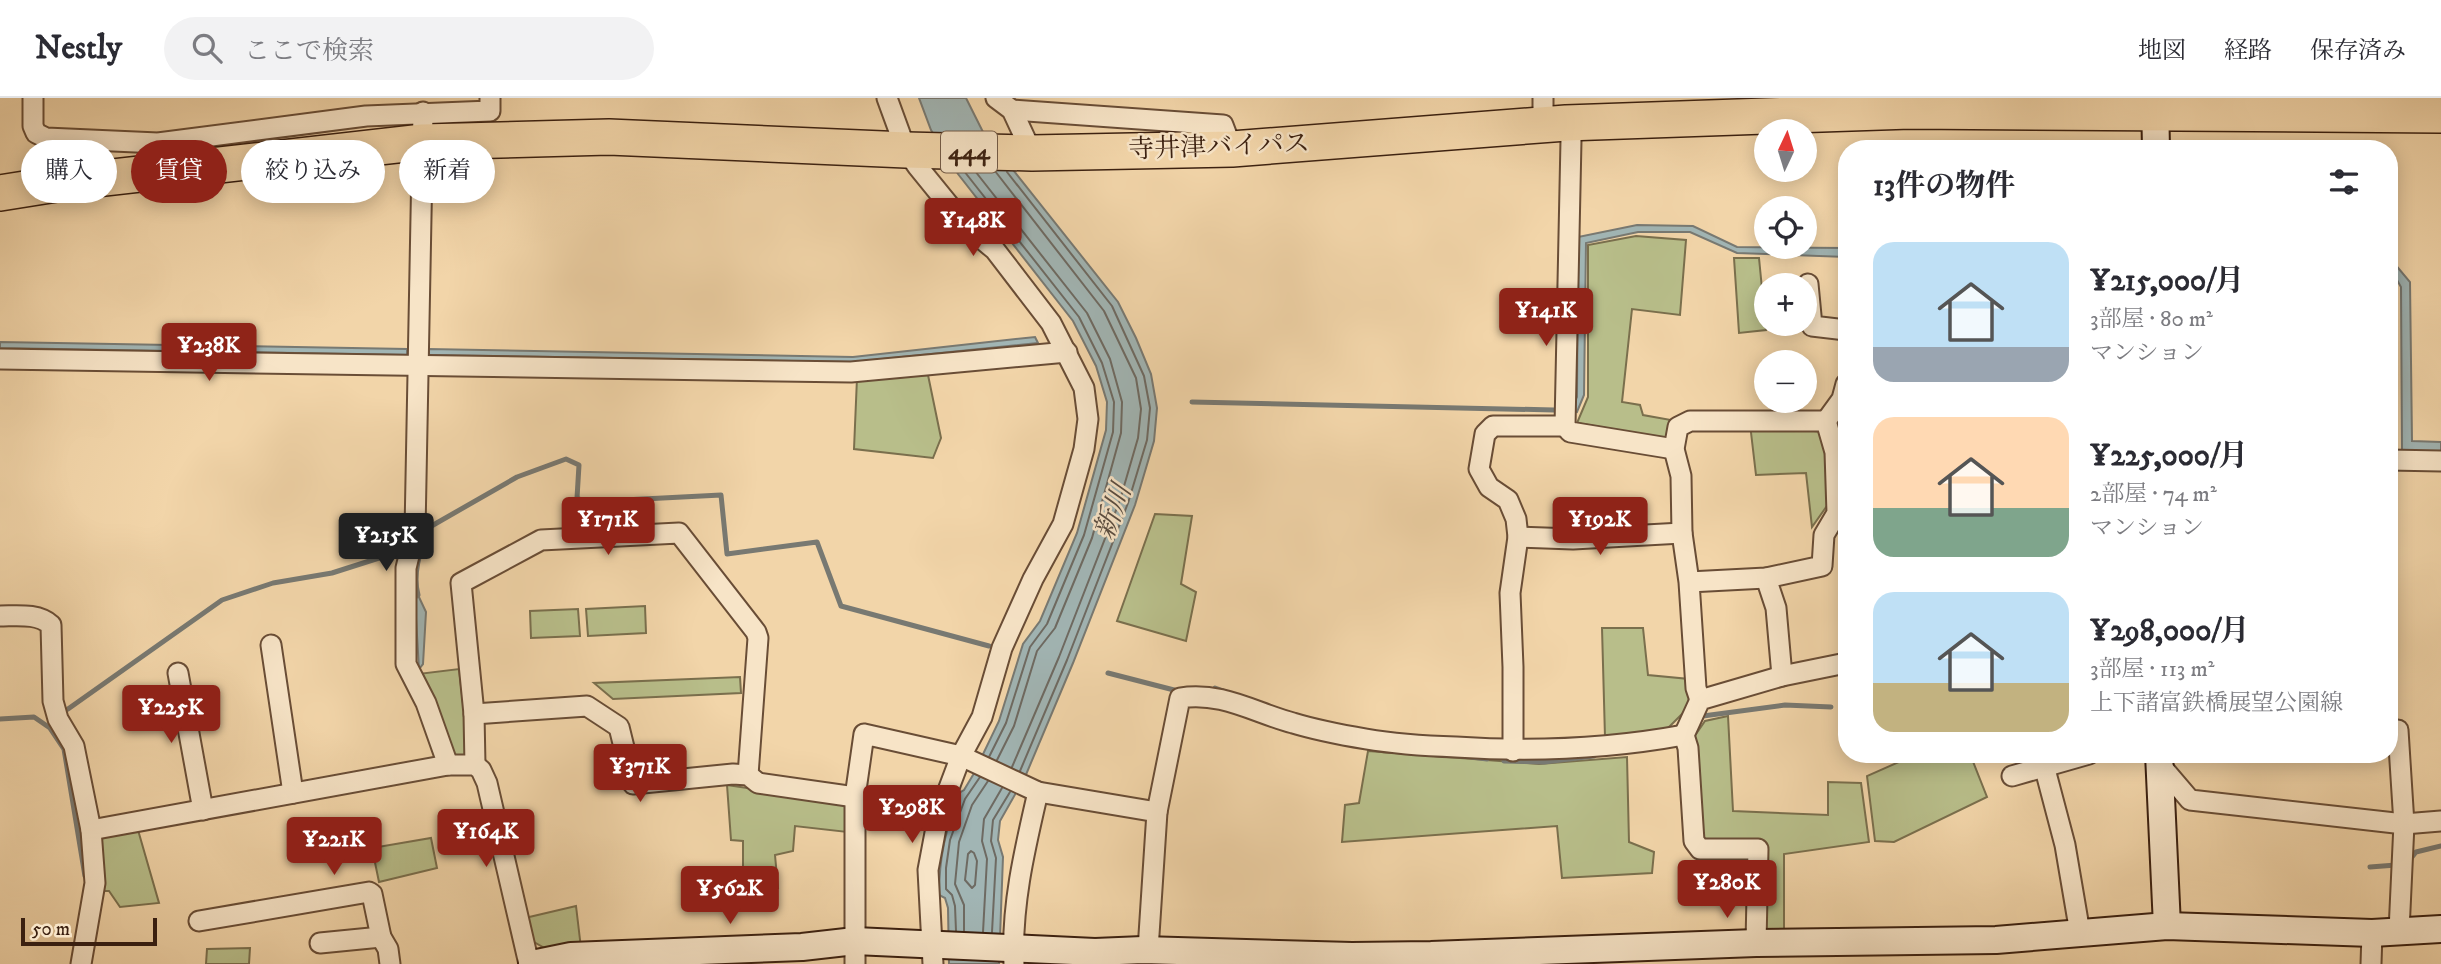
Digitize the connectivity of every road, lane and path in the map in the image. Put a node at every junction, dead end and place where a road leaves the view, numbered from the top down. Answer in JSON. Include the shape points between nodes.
{"nodes":[{"id":1,"x":33,"y":98,"type":"edge"},
{"id":2,"x":491,"y":98,"type":"edge"},
{"id":3,"x":887,"y":98,"type":"edge"},
{"id":4,"x":996,"y":98,"type":"edge"},
{"id":5,"x":2156,"y":105,"type":"edge"},
{"id":6,"x":1012,"y":110,"type":"junction"},
{"id":7,"x":1553,"y":115,"type":"edge"},
{"id":8,"x":2441,"y":115,"type":"edge"},
{"id":9,"x":423,"y":127,"type":"junction"},
{"id":10,"x":86,"y":140,"type":"edge"},
{"id":11,"x":2156,"y":140,"type":"edge"},
{"id":12,"x":117,"y":141,"type":"edge"},
{"id":13,"x":1232,"y":149,"type":"junction"},
{"id":14,"x":906,"y":150,"type":"junction"},
{"id":15,"x":1032,"y":153,"type":"junction"},
{"id":16,"x":117,"y":176,"type":"edge"},
{"id":17,"x":21,"y":190,"type":"edge"},
{"id":18,"x":0,"y":193,"type":"edge"},
{"id":19,"x":1817,"y":327,"type":"edge"},
{"id":20,"x":1838,"y":329,"type":"edge"},
{"id":21,"x":1067,"y":352,"type":"junction"},
{"id":22,"x":0,"y":359,"type":"edge"},
{"id":23,"x":418,"y":366,"type":"junction"},
{"id":24,"x":1838,"y":404,"type":"edge"},
{"id":25,"x":1826,"y":421,"type":"junction"},
{"id":26,"x":1565,"y":426,"type":"junction"},
{"id":27,"x":1674,"y":449,"type":"junction"},
{"id":28,"x":2398,"y":460,"type":"edge"},
{"id":29,"x":2441,"y":461,"type":"edge"},
{"id":30,"x":1682,"y":533,"type":"junction"},
{"id":31,"x":1517,"y":537,"type":"junction"},
{"id":32,"x":1766,"y":578,"type":"junction"},
{"id":33,"x":1689,"y":582,"type":"junction"},
{"id":34,"x":0,"y":616,"type":"edge"},
{"id":35,"x":271,"y":645,"type":"dead end"},
{"id":36,"x":1838,"y":665,"type":"edge"},
{"id":37,"x":178,"y":673,"type":"dead end"},
{"id":38,"x":1782,"y":676,"type":"junction"},
{"id":39,"x":1700,"y":700,"type":"junction"},
{"id":40,"x":474,"y":713,"type":"junction"},
{"id":41,"x":2398,"y":730,"type":"edge"},
{"id":42,"x":1684,"y":735,"type":"junction"},
{"id":43,"x":1513,"y":751,"type":"junction"},
{"id":44,"x":964,"y":757,"type":"junction"},
{"id":45,"x":2037,"y":763,"type":"edge"},
{"id":46,"x":2044,"y":763,"type":"edge"},
{"id":47,"x":2160,"y":763,"type":"edge"},
{"id":48,"x":2162,"y":763,"type":"edge"},
{"id":49,"x":448,"y":765,"type":"junction"},
{"id":50,"x":475,"y":765,"type":"junction"},
{"id":51,"x":748,"y":775,"type":"junction"},
{"id":52,"x":2012,"y":776,"type":"dead end"},
{"id":53,"x":1034,"y":791,"type":"junction"},
{"id":54,"x":293,"y":793,"type":"junction"},
{"id":55,"x":855,"y":797,"type":"junction"},
{"id":56,"x":203,"y":810,"type":"junction"},
{"id":57,"x":1157,"y":812,"type":"junction"},
{"id":58,"x":2441,"y":821,"type":"edge"},
{"id":59,"x":2404,"y":824,"type":"junction"},
{"id":60,"x":91,"y":830,"type":"junction"},
{"id":61,"x":199,"y":921,"type":"dead end"},
{"id":62,"x":2167,"y":926,"type":"junction"},
{"id":63,"x":2441,"y":929,"type":"edge"},
{"id":64,"x":2399,"y":932,"type":"junction"},
{"id":65,"x":2080,"y":933,"type":"junction"},
{"id":66,"x":2371,"y":933,"type":"junction"},
{"id":67,"x":381,"y":937,"type":"junction"},
{"id":68,"x":320,"y":943,"type":"dead end"},
{"id":69,"x":1756,"y":943,"type":"junction"},
{"id":70,"x":855,"y":953,"type":"edge"},
{"id":71,"x":932,"y":954,"type":"edge"},
{"id":72,"x":1794,"y":954,"type":"edge"},
{"id":73,"x":1144,"y":955,"type":"edge"},
{"id":74,"x":1013,"y":956,"type":"edge"},
{"id":75,"x":1562,"y":957,"type":"edge"},
{"id":76,"x":645,"y":958,"type":"edge"},
{"id":77,"x":1352,"y":960,"type":"edge"},
{"id":78,"x":81,"y":964,"type":"edge"},
{"id":79,"x":390,"y":964,"type":"edge"},
{"id":80,"x":530,"y":964,"type":"edge"},
{"id":81,"x":2371,"y":964,"type":"edge"}],
"edges":[{"from":1,"to":10,"type":"street","via":[[36,133],[46,138]]},
{"from":2,"to":9,"type":"street","via":[[490,111]]},
{"from":3,"to":14,"type":"street"},
{"from":4,"to":6,"type":"street"},
{"from":5,"to":7,"type":"highway","name":"寺井津バイパス","number":"444"},
{"from":5,"to":8,"type":"highway","name":"寺井津バイパス","number":"444"},
{"from":5,"to":11,"type":"street"},
{"from":6,"to":13,"type":"street","via":[[1223,125]]},
{"from":6,"to":15,"type":"street"},
{"from":7,"to":13,"type":"highway","name":"寺井津バイパス","number":"444"},
{"from":7,"to":26,"type":"street","via":[[1571,140]]},
{"from":9,"to":12,"type":"street","via":[[366,116],[158,143]]},
{"from":9,"to":14,"type":"highway","name":"寺井津バイパス","number":"444"},
{"from":9,"to":16,"type":"highway","name":"寺井津バイパス","number":"444"},
{"from":9,"to":23,"type":"street"},
{"from":13,"to":15,"type":"highway","name":"寺井津バイパス","number":"444"},
{"from":14,"to":15,"type":"highway","name":"寺井津バイパス","number":"444"},
{"from":14,"to":21,"type":"street","via":[[966,226],[995,250],[1051,323]]},
{"from":17,"to":18,"type":"highway","name":"寺井津バイパス","number":"444"},
{"from":19,"to":20,"type":"street"},
{"from":21,"to":23,"type":"street","via":[[851,372]]},
{"from":21,"to":44,"type":"street","via":[[1084,388],[1088,419],[1084,449],[1062,524],[1002,648],[982,717]]},
{"from":22,"to":23,"type":"street"},
{"from":23,"to":49,"type":"street","via":[[415,531],[406,568],[406,664]]},
{"from":24,"to":25,"type":"street"},
{"from":25,"to":27,"type":"street","via":[[1690,421],[1678,427]]},
{"from":25,"to":32,"type":"street","via":[[1835,452],[1837,513],[1824,535],[1822,566]]},
{"from":26,"to":27,"type":"street","via":[[1570,432]]},
{"from":26,"to":31,"type":"street","via":[[1493,426],[1485,434],[1479,469],[1489,487],[1508,500]]},
{"from":27,"to":30,"type":"street","via":[[1681,476]]},
{"from":28,"to":29,"type":"street"},
{"from":30,"to":31,"type":"street"},
{"from":30,"to":33,"type":"street"},
{"from":31,"to":43,"type":"street","via":[[1510,593]]},
{"from":32,"to":33,"type":"street"},
{"from":32,"to":38,"type":"street","via":[[1776,608]]},
{"from":33,"to":39,"type":"street"},
{"from":34,"to":60,"type":"street","via":[[36,617],[51,625],[53,701],[74,746]]},
{"from":35,"to":54,"type":"street"},
{"from":36,"to":38,"type":"street"},
{"from":37,"to":56,"type":"street"},
{"from":38,"to":39,"type":"street"},
{"from":39,"to":42,"type":"street"},
{"from":40,"to":50,"type":"street"},
{"from":40,"to":51,"type":"street","via":[[587,706],[619,727],[633,784]]},
{"from":40,"to":51,"type":"street","via":[[461,583],[541,540],[679,533],[758,638]]},
{"from":41,"to":59,"type":"street"},
{"from":42,"to":43,"type":"street","via":[[1636,744]]},
{"from":42,"to":69,"type":"street","via":[[1694,841],[1700,849],[1758,849]]},
{"from":43,"to":57,"type":"street","via":[[1367,740],[1198,695],[1181,698]]},
{"from":44,"to":53,"type":"street"},
{"from":44,"to":55,"type":"street","via":[[864,734]]},
{"from":44,"to":71,"type":"street","via":[[938,817],[928,870]]},
{"from":45,"to":52,"type":"street"},
{"from":46,"to":65,"type":"street","via":[[2065,845]]},
{"from":47,"to":62,"type":"street"},
{"from":48,"to":59,"type":"street","via":[[2190,800]]},
{"from":49,"to":50,"type":"street"},
{"from":49,"to":54,"type":"street"},
{"from":50,"to":80,"type":"street","via":[[487,783]]},
{"from":51,"to":55,"type":"street","via":[[758,783]]},
{"from":53,"to":57,"type":"street"},
{"from":53,"to":74,"type":"street"},
{"from":54,"to":56,"type":"street"},
{"from":55,"to":70,"type":"street"},
{"from":56,"to":60,"type":"street"},
{"from":57,"to":73,"type":"street"},
{"from":58,"to":59,"type":"street"},
{"from":59,"to":64,"type":"street"},
{"from":60,"to":78,"type":"street","via":[[95,883]]},
{"from":61,"to":67,"type":"street","via":[[369,892]]},
{"from":62,"to":65,"type":"street"},
{"from":62,"to":66,"type":"street"},
{"from":63,"to":64,"type":"street"},
{"from":64,"to":66,"type":"street"},
{"from":65,"to":72,"type":"street"},
{"from":66,"to":81,"type":"street"},
{"from":67,"to":68,"type":"street"},
{"from":67,"to":79,"type":"street"},
{"from":69,"to":72,"type":"street"},
{"from":69,"to":75,"type":"street"},
{"from":70,"to":71,"type":"street"},
{"from":70,"to":76,"type":"street","via":[[802,947]]},
{"from":71,"to":74,"type":"street"},
{"from":73,"to":74,"type":"street"},
{"from":73,"to":77,"type":"street"},
{"from":75,"to":77,"type":"street"},
{"from":76,"to":80,"type":"street","via":[[571,956]]}]}
